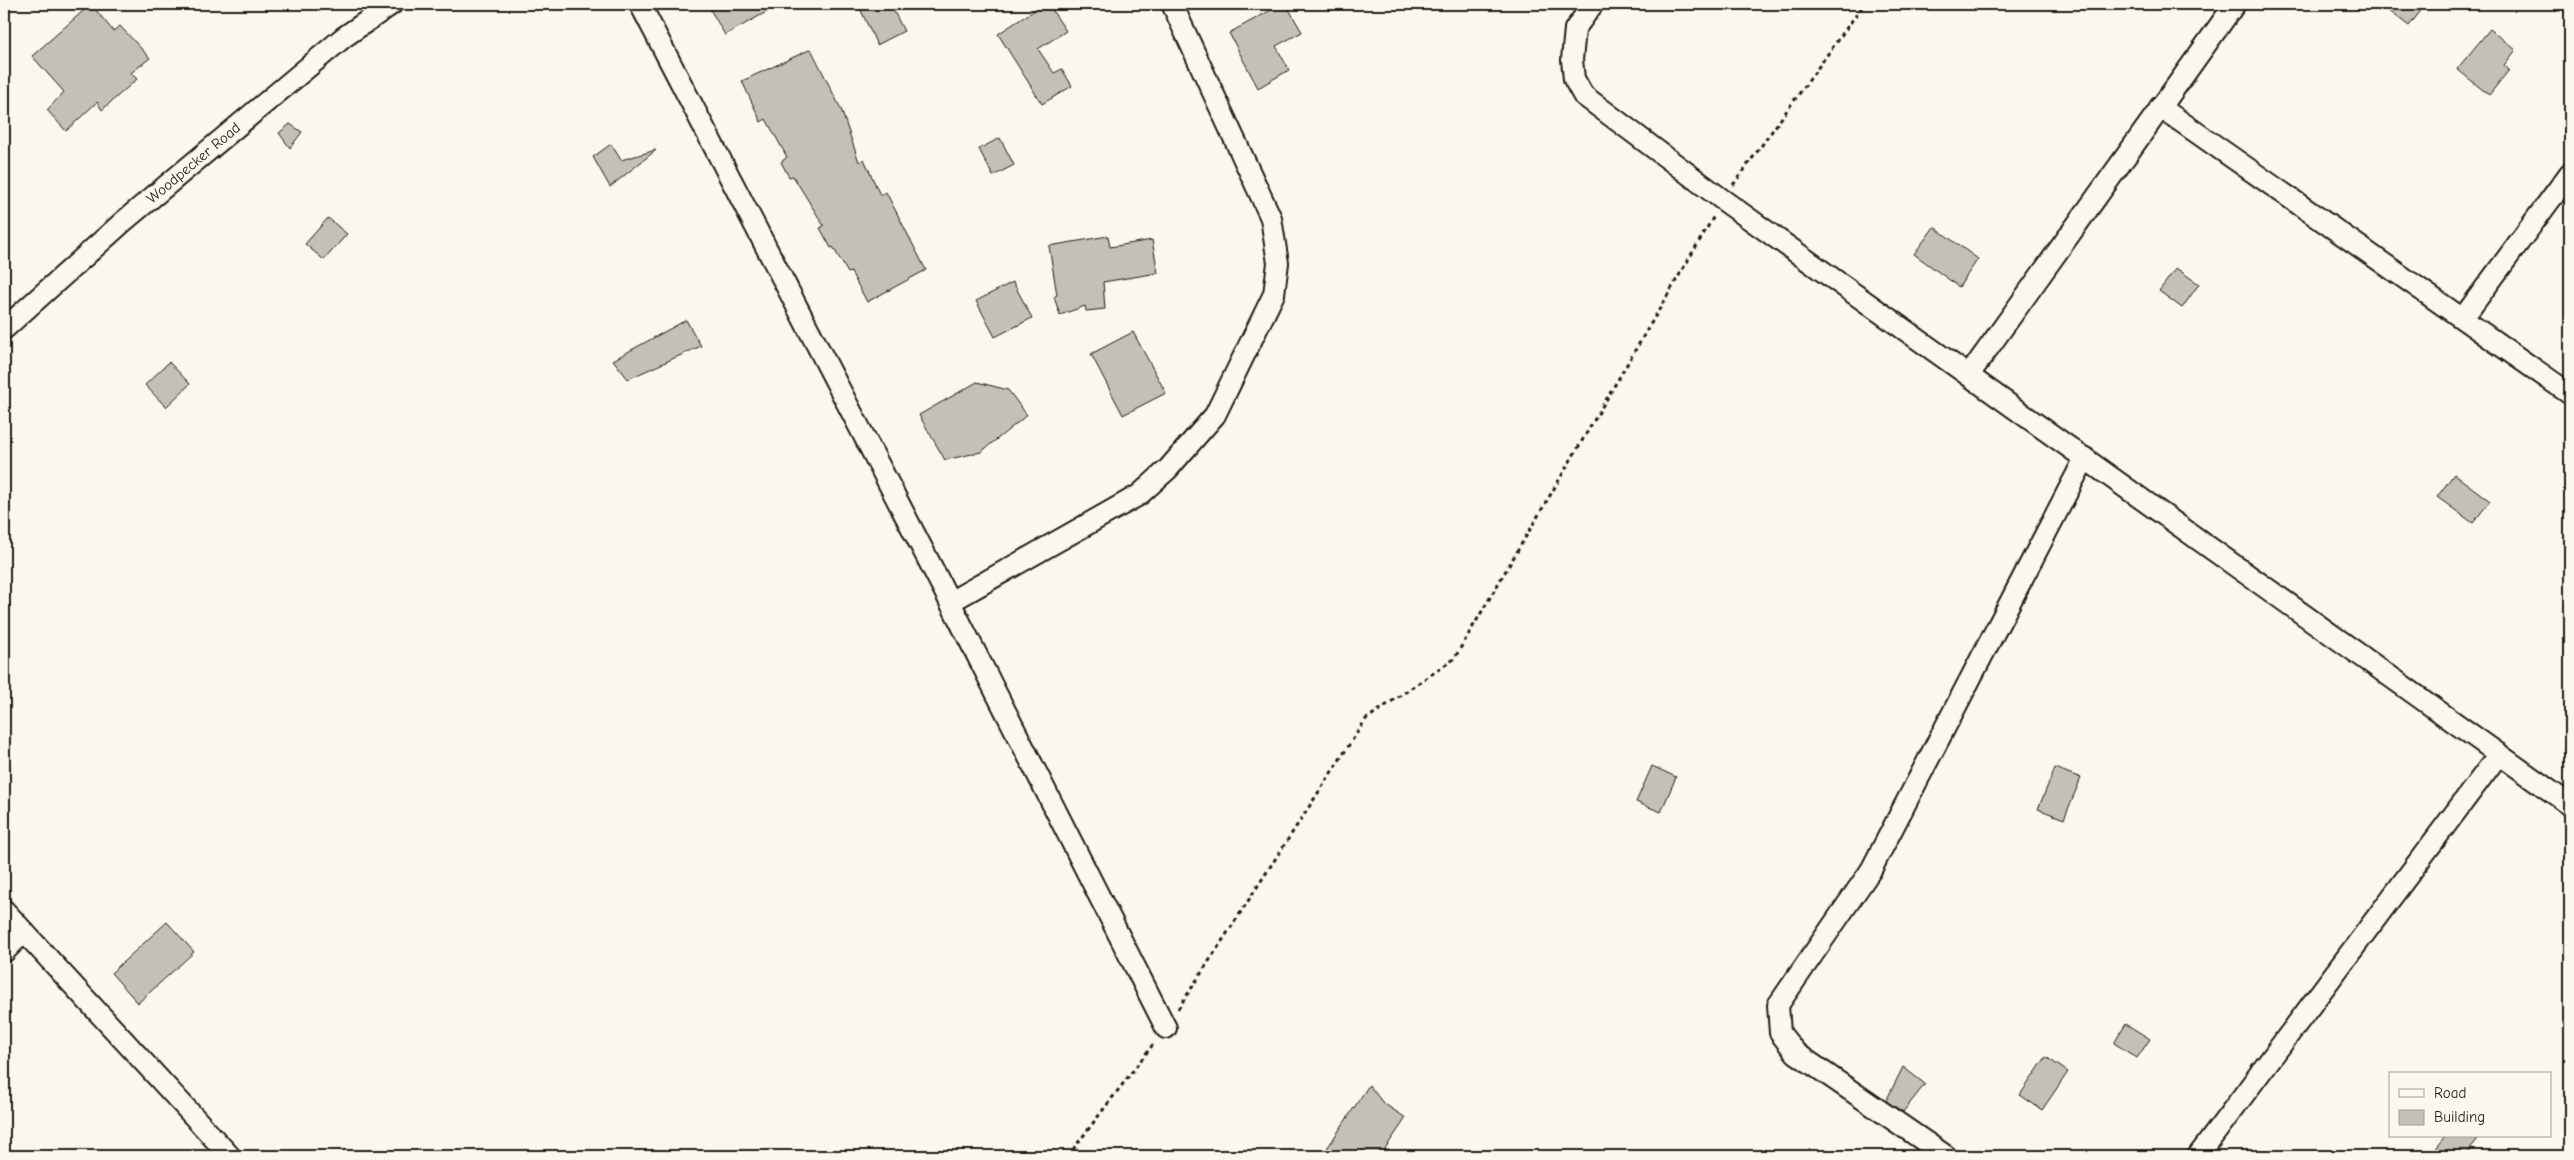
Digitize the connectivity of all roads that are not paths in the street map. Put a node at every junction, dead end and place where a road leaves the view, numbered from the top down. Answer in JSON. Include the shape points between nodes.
{"nodes":[{"id":1,"x":392,"y":4,"type":"edge"},
{"id":2,"x":640,"y":4,"type":"edge"},
{"id":3,"x":1172,"y":4,"type":"edge"},
{"id":4,"x":1593,"y":4,"type":"edge"},
{"id":5,"x":2235,"y":4,"type":"edge"},
{"id":6,"x":2160,"y":107,"type":"junction"},
{"id":7,"x":2570,"y":173,"type":"edge"},
{"id":8,"x":2463,"y":318,"type":"junction"},
{"id":9,"x":4,"y":330,"type":"edge"},
{"id":10,"x":1969,"y":375,"type":"junction"},
{"id":11,"x":2570,"y":394,"type":"edge"},
{"id":12,"x":2085,"y":458,"type":"junction"},
{"id":13,"x":950,"y":602,"type":"junction"},
{"id":14,"x":2499,"y":754,"type":"junction"},
{"id":15,"x":2570,"y":804,"type":"edge"},
{"id":16,"x":4,"y":910,"type":"edge"},
{"id":17,"x":24,"y":932,"type":"junction"},
{"id":18,"x":4,"y":952,"type":"edge"},
{"id":19,"x":1166,"y":1028,"type":"road end"},
{"id":20,"x":230,"y":1156,"type":"edge"},
{"id":21,"x":1946,"y":1156,"type":"edge"},
{"id":22,"x":2198,"y":1156,"type":"edge"}],
"edges":[{"from":1,"to":9,"type":"street","name":"Woodpecker Road","via":[[344,37],[124,220]]},
{"from":2,"to":13,"type":"street"},
{"from":3,"to":13,"type":"street","via":[[1271,218],[1278,262],[1274,294],[1215,415],[1168,469],[1139,495]]},
{"from":4,"to":10,"type":"street","via":[[1575,29],[1574,79],[1583,96]]},
{"from":5,"to":6,"type":"street"},
{"from":6,"to":8,"type":"street"},
{"from":6,"to":10,"type":"street"},
{"from":7,"to":8,"type":"street"},
{"from":8,"to":11,"type":"street"},
{"from":10,"to":12,"type":"street"},
{"from":12,"to":14,"type":"street"},
{"from":12,"to":21,"type":"street","via":[[1871,870],[1778,1005],[1780,1033],[1796,1053]]},
{"from":13,"to":19,"type":"street"},
{"from":14,"to":15,"type":"street"},
{"from":14,"to":22,"type":"street"},
{"from":16,"to":17,"type":"street"},
{"from":17,"to":18,"type":"street"},
{"from":17,"to":20,"type":"street"}]}
